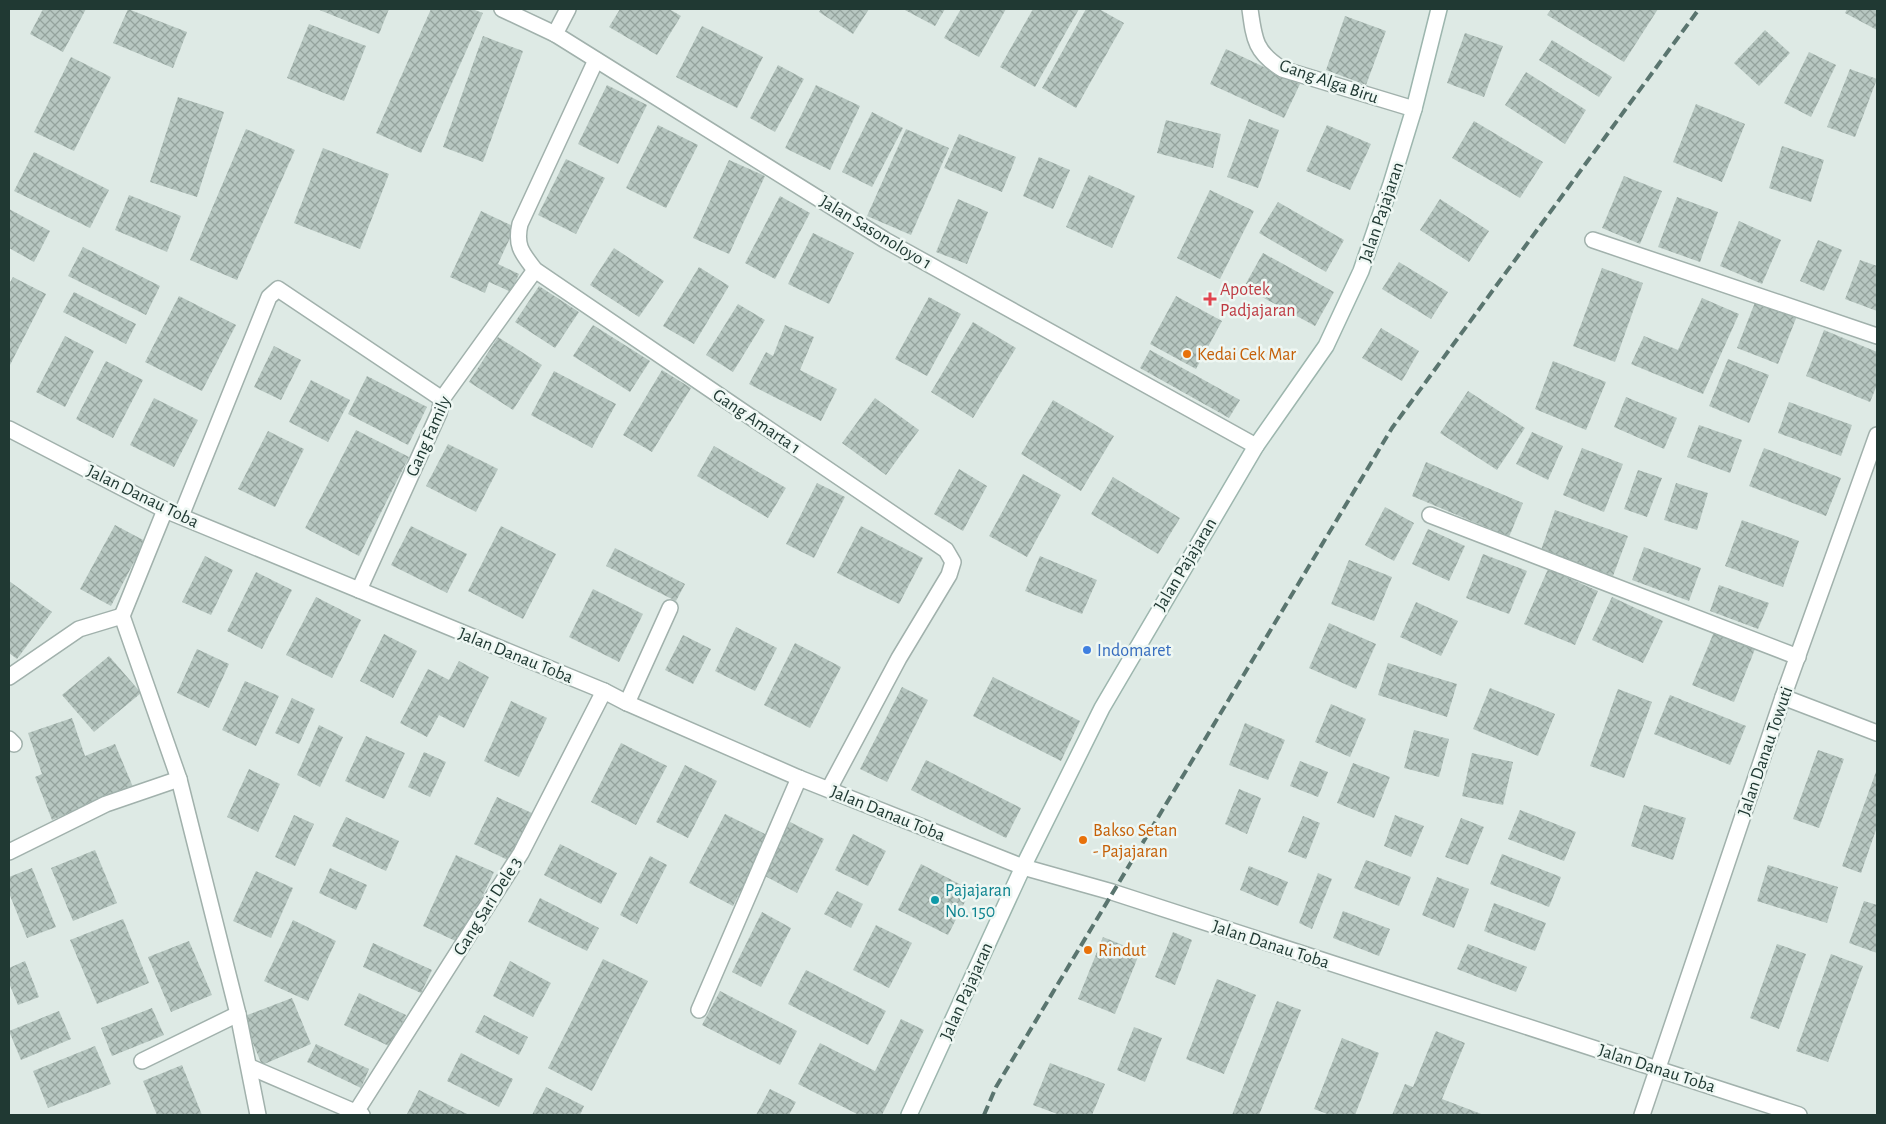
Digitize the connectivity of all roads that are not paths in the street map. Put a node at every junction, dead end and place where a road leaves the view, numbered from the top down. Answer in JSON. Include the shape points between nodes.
{"nodes":[{"id":1,"x":502,"y":9,"type":"edge"},
{"id":2,"x":568,"y":9,"type":"edge"},
{"id":3,"x":1250,"y":9,"type":"edge"},
{"id":4,"x":1439,"y":9,"type":"edge"},
{"id":5,"x":555,"y":34,"type":"junction"},
{"id":6,"x":596,"y":60,"type":"junction"},
{"id":7,"x":1414,"y":109,"type":"junction"},
{"id":8,"x":1593,"y":240,"type":"dead end"},
{"id":9,"x":535,"y":270,"type":"junction"},
{"id":10,"x":1877,"y":336,"type":"edge"},
{"id":11,"x":442,"y":398,"type":"junction"},
{"id":12,"x":9,"y":429,"type":"edge"},
{"id":13,"x":1877,"y":436,"type":"edge"},
{"id":14,"x":1256,"y":446,"type":"junction"},
{"id":15,"x":1873,"y":463,"type":"edge"},
{"id":16,"x":165,"y":510,"type":"junction"},
{"id":17,"x":1430,"y":515,"type":"dead end"},
{"id":18,"x":181,"y":516,"type":"junction"},
{"id":19,"x":359,"y":590,"type":"junction"},
{"id":20,"x":670,"y":608,"type":"dead end"},
{"id":21,"x":123,"y":613,"type":"junction"},
{"id":22,"x":1798,"y":657,"type":"junction"},
{"id":23,"x":9,"y":677,"type":"edge"},
{"id":24,"x":604,"y":691,"type":"junction"},
{"id":25,"x":1783,"y":697,"type":"junction"},
{"id":26,"x":627,"y":703,"type":"junction"},
{"id":27,"x":1877,"y":733,"type":"edge"},
{"id":28,"x":799,"y":778,"type":"junction"},
{"id":29,"x":179,"y":779,"type":"junction"},
{"id":30,"x":829,"y":789,"type":"junction"},
{"id":31,"x":9,"y":852,"type":"edge"},
{"id":32,"x":1023,"y":867,"type":"junction"},
{"id":33,"x":699,"y":1010,"type":"dead end"},
{"id":34,"x":238,"y":1014,"type":"junction"},
{"id":35,"x":142,"y":1061,"type":"dead end"},
{"id":36,"x":250,"y":1067,"type":"junction"},
{"id":37,"x":1657,"y":1068,"type":"junction"},
{"id":38,"x":359,"y":1114,"type":"edge"},
{"id":39,"x":258,"y":1115,"type":"edge"},
{"id":40,"x":909,"y":1115,"type":"edge"},
{"id":41,"x":1642,"y":1115,"type":"edge"},
{"id":42,"x":1799,"y":1115,"type":"edge"}],
"edges":[{"from":1,"to":5,"type":"street","name":"Jalan Sasonoloyo 1"},
{"from":2,"to":5,"type":"street"},
{"from":3,"to":7,"type":"street","name":"Gang Alga Biru","via":[[1254,38],[1267,59],[1282,69]]},
{"from":4,"to":7,"type":"street","name":"Jalan Pajajaran"},
{"from":5,"to":6,"type":"street","name":"Jalan Sasonoloyo 1"},
{"from":6,"to":9,"type":"street","name":"Gang Amarta 1","via":[[520,224],[520,250]]},
{"from":6,"to":14,"type":"street","name":"Jalan Sasonoloyo 1","via":[[885,240]]},
{"from":7,"to":14,"type":"street","name":"Jalan Pajajaran","via":[[1361,270],[1326,346]]},
{"from":8,"to":10,"type":"street"},
{"from":9,"to":11,"type":"street","name":"Gang Family"},
{"from":9,"to":30,"type":"street","name":"Gang Amarta 1","via":[[938,544],[951,557],[953,562],[949,575],[899,658]]},
{"from":11,"to":18,"type":"street","via":[[278,289],[269,297]]},
{"from":11,"to":19,"type":"street","name":"Gang Family","via":[[440,413]]},
{"from":12,"to":16,"type":"street","name":"Jalan Danau Toba"},
{"from":13,"to":15,"type":"street","name":"Jalan Danau Towuti"},
{"from":14,"to":32,"type":"street","name":"Jalan Pajajaran","via":[[1102,708]]},
{"from":15,"to":22,"type":"street","name":"Jalan Danau Towuti"},
{"from":16,"to":18,"type":"street","name":"Jalan Danau Toba"},
{"from":16,"to":21,"type":"street"},
{"from":17,"to":22,"type":"street"},
{"from":18,"to":19,"type":"street","name":"Jalan Danau Toba"},
{"from":19,"to":24,"type":"street","name":"Jalan Danau Toba"},
{"from":20,"to":26,"type":"street"},
{"from":21,"to":23,"type":"street","via":[[79,629]]},
{"from":21,"to":29,"type":"street"},
{"from":22,"to":25,"type":"street","name":"Jalan Danau Towuti"},
{"from":24,"to":26,"type":"street","name":"Jalan Danau Toba"},
{"from":24,"to":38,"type":"street","name":"Gang Sari Dele 3","via":[[520,853]]},
{"from":25,"to":27,"type":"street"},
{"from":25,"to":37,"type":"street","name":"Jalan Danau Towuti"},
{"from":26,"to":28,"type":"street","name":"Jalan Danau Toba"},
{"from":28,"to":30,"type":"street","name":"Jalan Danau Toba"},
{"from":28,"to":33,"type":"street"},
{"from":29,"to":31,"type":"street","via":[[106,804]]},
{"from":29,"to":34,"type":"street"},
{"from":30,"to":32,"type":"street","name":"Jalan Danau Toba"},
{"from":32,"to":37,"type":"street","name":"Jalan Danau Toba","via":[[1112,892]]},
{"from":32,"to":40,"type":"street","name":"Jalan Pajajaran"},
{"from":34,"to":35,"type":"street"},
{"from":34,"to":36,"type":"street"},
{"from":36,"to":38,"type":"street"},
{"from":36,"to":39,"type":"street"},
{"from":37,"to":41,"type":"street","name":"Jalan Danau Towuti"},
{"from":37,"to":42,"type":"street","name":"Jalan Danau Toba"}]}
